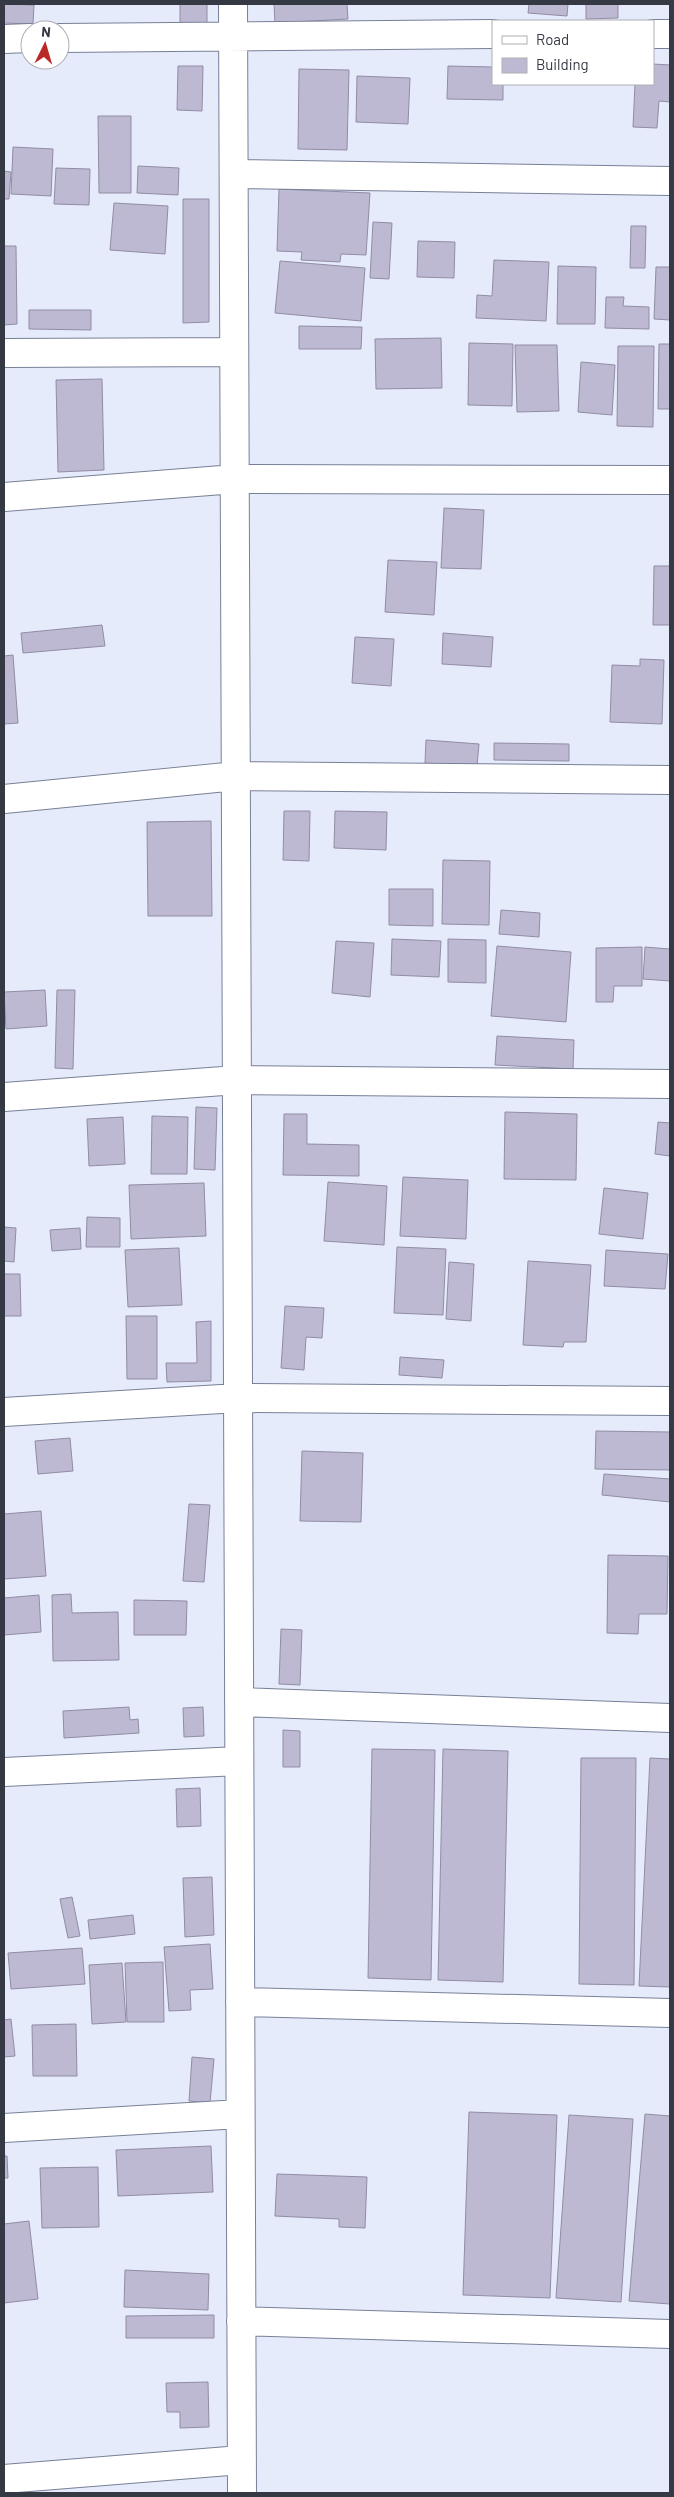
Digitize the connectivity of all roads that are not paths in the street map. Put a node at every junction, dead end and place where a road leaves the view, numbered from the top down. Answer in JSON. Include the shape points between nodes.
{"nodes":[{"id":1,"x":233,"y":4,"type":"edge"},
{"id":2,"x":492,"y":34,"type":"edge"},
{"id":3,"x":654,"y":34,"type":"edge"},
{"id":4,"x":670,"y":34,"type":"edge"},
{"id":5,"x":233,"y":35,"type":"junction"},
{"id":6,"x":4,"y":38,"type":"edge"},
{"id":7,"x":20,"y":38,"type":"edge"},
{"id":8,"x":70,"y":38,"type":"edge"},
{"id":9,"x":234,"y":174,"type":"junction"},
{"id":10,"x":670,"y":181,"type":"edge"},
{"id":11,"x":234,"y":352,"type":"junction"},
{"id":12,"x":4,"y":353,"type":"edge"},
{"id":13,"x":235,"y":479,"type":"junction"},
{"id":14,"x":670,"y":480,"type":"edge"},
{"id":15,"x":4,"y":497,"type":"edge"},
{"id":16,"x":236,"y":776,"type":"junction"},
{"id":17,"x":670,"y":780,"type":"edge"},
{"id":18,"x":4,"y":799,"type":"edge"},
{"id":19,"x":237,"y":1080,"type":"junction"},
{"id":20,"x":670,"y":1084,"type":"edge"},
{"id":21,"x":4,"y":1097,"type":"edge"},
{"id":22,"x":238,"y":1398,"type":"junction"},
{"id":23,"x":670,"y":1401,"type":"edge"},
{"id":24,"x":4,"y":1412,"type":"edge"},
{"id":25,"x":239,"y":1702,"type":"junction"},
{"id":26,"x":670,"y":1718,"type":"edge"},
{"id":27,"x":239,"y":1761,"type":"junction"},
{"id":28,"x":4,"y":1772,"type":"edge"},
{"id":29,"x":240,"y":2002,"type":"junction"},
{"id":30,"x":670,"y":2012,"type":"edge"},
{"id":31,"x":240,"y":2114,"type":"junction"},
{"id":32,"x":4,"y":2128,"type":"edge"},
{"id":33,"x":241,"y":2320,"type":"junction"},
{"id":34,"x":670,"y":2334,"type":"edge"},
{"id":35,"x":242,"y":2460,"type":"junction"},
{"id":36,"x":4,"y":2479,"type":"edge"},
{"id":37,"x":242,"y":2493,"type":"edge"}],
"edges":[{"from":1,"to":5,"type":"street"},
{"from":2,"to":5,"type":"street"},
{"from":3,"to":4,"type":"street"},
{"from":5,"to":8,"type":"street"},
{"from":5,"to":9,"type":"street"},
{"from":6,"to":7,"type":"street"},
{"from":9,"to":10,"type":"street"},
{"from":9,"to":11,"type":"street"},
{"from":11,"to":12,"type":"street"},
{"from":11,"to":13,"type":"street"},
{"from":13,"to":14,"type":"street"},
{"from":13,"to":15,"type":"street"},
{"from":13,"to":16,"type":"street"},
{"from":16,"to":17,"type":"street"},
{"from":16,"to":18,"type":"street"},
{"from":16,"to":19,"type":"street"},
{"from":19,"to":20,"type":"street"},
{"from":19,"to":21,"type":"street"},
{"from":19,"to":22,"type":"street"},
{"from":22,"to":23,"type":"street"},
{"from":22,"to":24,"type":"street"},
{"from":22,"to":25,"type":"street"},
{"from":25,"to":26,"type":"street"},
{"from":25,"to":27,"type":"street"},
{"from":27,"to":28,"type":"street"},
{"from":27,"to":29,"type":"street"},
{"from":29,"to":30,"type":"street"},
{"from":29,"to":31,"type":"street"},
{"from":31,"to":32,"type":"street"},
{"from":31,"to":33,"type":"street"},
{"from":33,"to":34,"type":"street"},
{"from":33,"to":35,"type":"street"},
{"from":35,"to":36,"type":"street"},
{"from":35,"to":37,"type":"street"}]}
